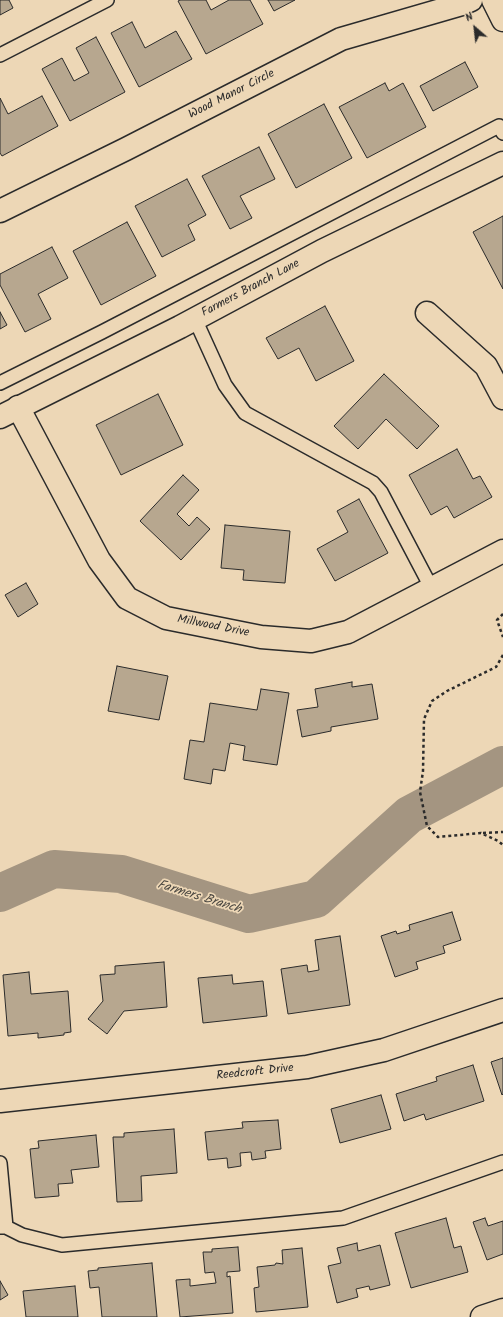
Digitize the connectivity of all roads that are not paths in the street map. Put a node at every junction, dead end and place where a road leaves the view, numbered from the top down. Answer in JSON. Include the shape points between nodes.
{"nodes":[{"id":1,"x":107,"y":0,"type":"edge"},
{"id":2,"x":471,"y":0,"type":"edge"},
{"id":3,"x":493,"y":0,"type":"edge"},
{"id":4,"x":503,"y":20,"type":"edge"},
{"id":5,"x":0,"y":55,"type":"edge"},
{"id":6,"x":503,"y":133,"type":"edge"},
{"id":7,"x":503,"y":163,"type":"edge"},
{"id":8,"x":0,"y":211,"type":"edge"},
{"id":9,"x":427,"y":314,"type":"dead end"},
{"id":10,"x":196,"y":319,"type":"junction"},
{"id":11,"x":0,"y":384,"type":"edge"},
{"id":12,"x":503,"y":398,"type":"edge"},
{"id":13,"x":9,"y":412,"type":"edge"},
{"id":14,"x":503,"y":552,"type":"edge"},
{"id":15,"x":432,"y":589,"type":"junction"},
{"id":16,"x":503,"y":1010,"type":"edge"},
{"id":17,"x":0,"y":1101,"type":"edge"},
{"id":18,"x":503,"y":1162,"type":"edge"},
{"id":19,"x":0,"y":1164,"type":"edge"},
{"id":20,"x":3,"y":1227,"type":"edge"},
{"id":21,"x":503,"y":1310,"type":"edge"},
{"id":22,"x":482,"y":1317,"type":"edge"}],
"edges":[{"from":1,"to":5,"type":"lane"},
{"from":2,"to":8,"type":"street","name":"Wood Manor Circle","via":[[341,40]]},
{"from":3,"to":4,"type":"street"},
{"from":6,"to":11,"type":"lane","via":[[499,126]]},
{"from":7,"to":10,"type":"street","name":"Farmers Branch Lane","via":[[322,251]]},
{"from":9,"to":12,"type":"street","via":[[486,366]]},
{"from":10,"to":13,"type":"street","name":"Farmers Branch Lane"},
{"from":10,"to":15,"type":"lane","via":[[225,385],[244,413],[373,483],[381,492]]},
{"from":13,"to":15,"type":"street","name":"Millwood Drive","via":[[99,560],[127,598],[166,618],[261,637],[310,641],[348,632]]},
{"from":14,"to":15,"type":"street","name":"Millwood Drive"},
{"from":16,"to":17,"type":"street","name":"Reedcroft Drive","via":[[384,1050],[307,1067]]},
{"from":18,"to":20,"type":"lane","via":[[343,1218],[62,1245],[22,1235]]},
{"from":19,"to":20,"type":"lane"},
{"from":21,"to":22,"type":"street"}]}
